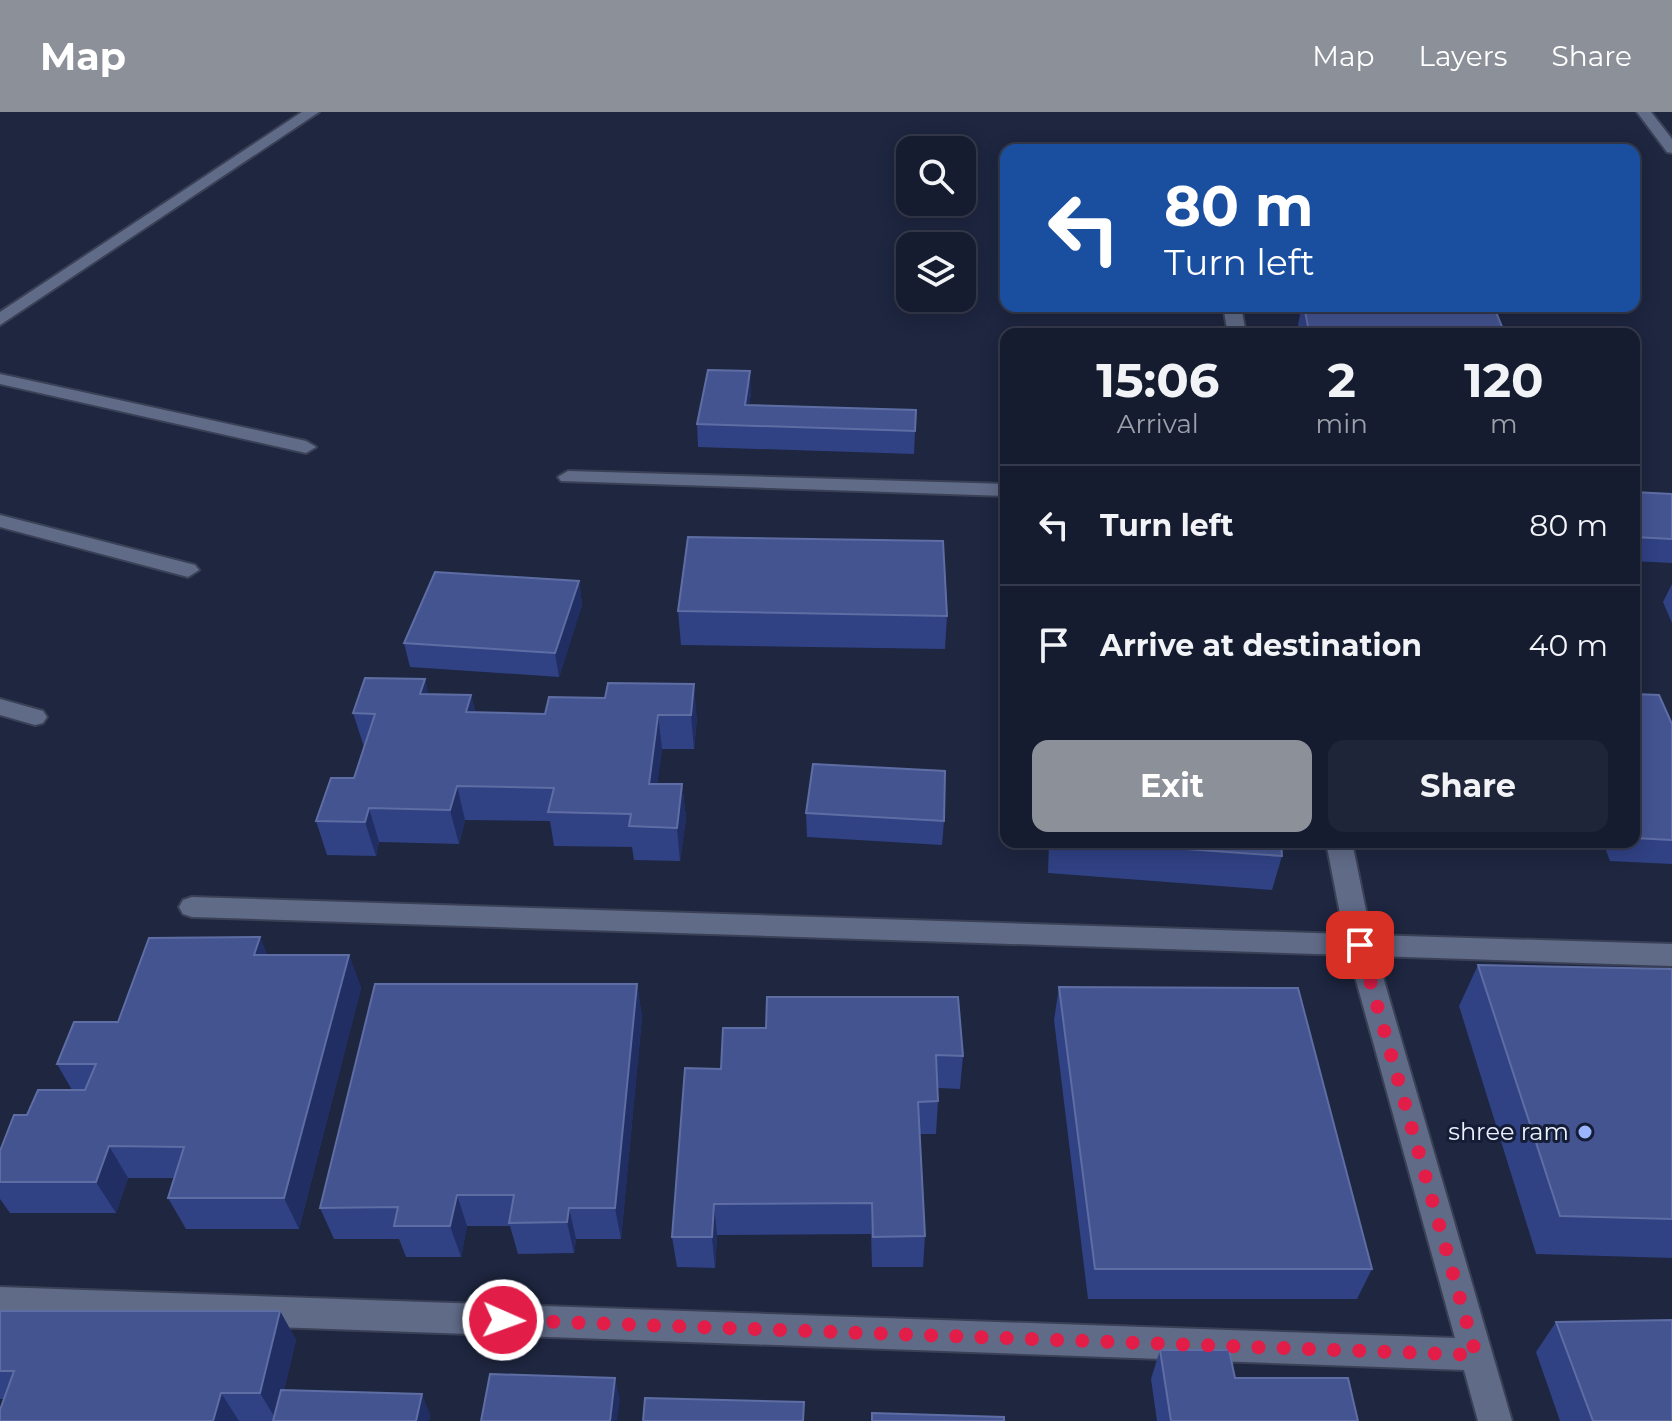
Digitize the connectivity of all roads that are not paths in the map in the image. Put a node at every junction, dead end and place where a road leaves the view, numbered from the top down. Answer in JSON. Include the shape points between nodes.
{"nodes":[{"id":1,"x":312,"y":112,"type":"edge"},
{"id":2,"x":1644,"y":112,"type":"edge"},
{"id":3,"x":1672,"y":149,"type":"edge"},
{"id":4,"x":1,"y":319,"type":"edge"},
{"id":5,"x":0,"y":379,"type":"edge"},
{"id":6,"x":306,"y":447,"type":"dead end"},
{"id":7,"x":568,"y":477,"type":"dead end"},
{"id":8,"x":1000,"y":490,"type":"edge"},
{"id":9,"x":0,"y":521,"type":"edge"},
{"id":10,"x":188,"y":570,"type":"dead end"},
{"id":11,"x":0,"y":707,"type":"edge"},
{"id":12,"x":35,"y":717,"type":"dead end"},
{"id":13,"x":1340,"y":848,"type":"edge"},
{"id":14,"x":192,"y":907,"type":"dead end"},
{"id":15,"x":1360,"y":945,"type":"junction"},
{"id":16,"x":1672,"y":955,"type":"edge"},
{"id":17,"x":0,"y":1302,"type":"edge"},
{"id":18,"x":1476,"y":1355,"type":"junction"},
{"id":19,"x":1495,"y":1421,"type":"edge"}],
"edges":[{"from":1,"to":4,"type":"street"},
{"from":2,"to":3,"type":"street"},
{"from":5,"to":6,"type":"street"},
{"from":7,"to":8,"type":"street"},
{"from":9,"to":10,"type":"street"},
{"from":11,"to":12,"type":"street"},
{"from":13,"to":15,"type":"street"},
{"from":14,"to":15,"type":"street"},
{"from":15,"to":16,"type":"street"},
{"from":15,"to":18,"type":"street"},
{"from":17,"to":18,"type":"street"},
{"from":18,"to":19,"type":"street"}]}
